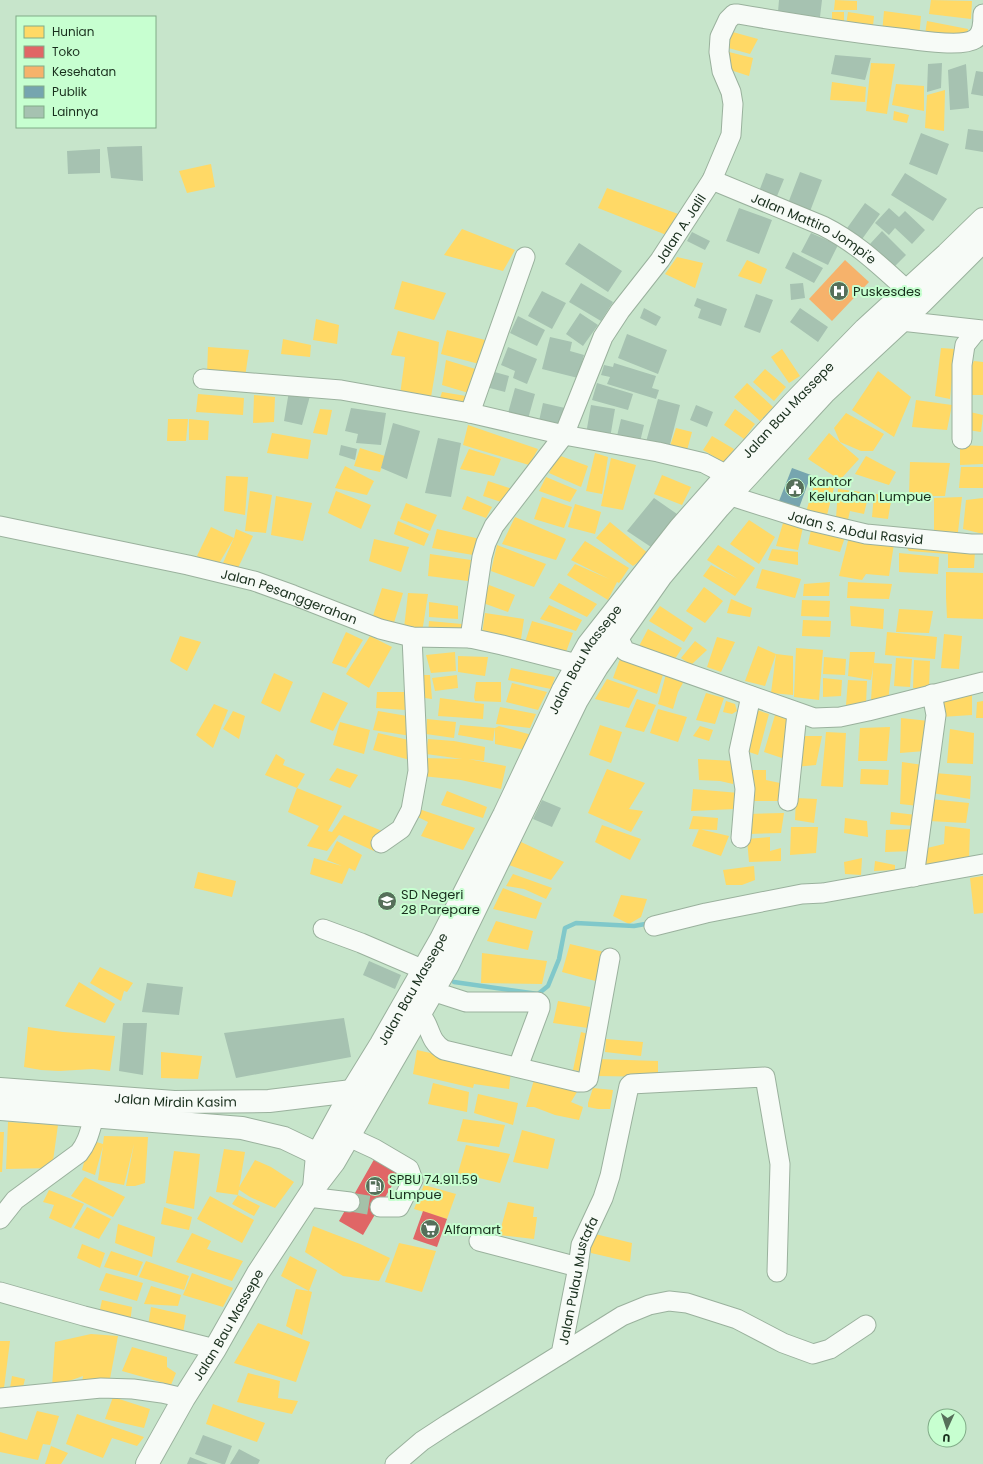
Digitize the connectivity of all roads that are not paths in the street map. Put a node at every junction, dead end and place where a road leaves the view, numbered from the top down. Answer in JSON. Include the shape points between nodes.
{"nodes":[{"id":1,"x":983,"y":14,"type":"edge"},
{"id":2,"x":712,"y":180,"type":"junction"},
{"id":3,"x":983,"y":219,"type":"edge"},
{"id":4,"x":983,"y":241,"type":"edge"},
{"id":5,"x":525,"y":257,"type":"dead end"},
{"id":6,"x":907,"y":290,"type":"junction"},
{"id":7,"x":901,"y":321,"type":"junction"},
{"id":8,"x":980,"y":330,"type":"edge"},
{"id":9,"x":203,"y":379,"type":"dead end"},
{"id":10,"x":470,"y":414,"type":"junction"},
{"id":11,"x":564,"y":435,"type":"junction"},
{"id":12,"x":962,"y":439,"type":"dead end"},
{"id":13,"x":727,"y":475,"type":"junction"},
{"id":14,"x":731,"y":496,"type":"junction"},
{"id":15,"x":0,"y":526,"type":"edge"},
{"id":16,"x":983,"y":544,"type":"edge"},
{"id":17,"x":412,"y":637,"type":"junction"},
{"id":18,"x":618,"y":637,"type":"junction"},
{"id":19,"x":470,"y":638,"type":"junction"},
{"id":20,"x":577,"y":664,"type":"junction"},
{"id":21,"x":983,"y":682,"type":"edge"},
{"id":22,"x":932,"y":694,"type":"junction"},
{"id":23,"x":751,"y":696,"type":"junction"},
{"id":24,"x":797,"y":713,"type":"junction"},
{"id":25,"x":788,"y":801,"type":"dead end"},
{"id":26,"x":741,"y":838,"type":"dead end"},
{"id":27,"x":381,"y":843,"type":"dead end"},
{"id":28,"x":983,"y":864,"type":"edge"},
{"id":29,"x":915,"y":872,"type":"junction"},
{"id":30,"x":654,"y":926,"type":"dead end"},
{"id":31,"x":323,"y":929,"type":"dead end"},
{"id":32,"x":610,"y":958,"type":"dead end"},
{"id":33,"x":424,"y":970,"type":"junction"},
{"id":34,"x":432,"y":992,"type":"junction"},
{"id":35,"x":420,"y":1014,"type":"junction"},
{"id":36,"x":518,"y":1068,"type":"junction"},
{"id":37,"x":0,"y":1089,"type":"edge"},
{"id":38,"x":352,"y":1091,"type":"junction"},
{"id":39,"x":0,"y":1109,"type":"edge"},
{"id":40,"x":94,"y":1117,"type":"junction"},
{"id":41,"x":349,"y":1137,"type":"junction"},
{"id":42,"x":326,"y":1159,"type":"junction"},
{"id":43,"x":311,"y":1193,"type":"junction"},
{"id":44,"x":350,"y":1202,"type":"tunnel mouth"},
{"id":45,"x":380,"y":1207,"type":"tunnel mouth"},
{"id":46,"x":0,"y":1219,"type":"edge"},
{"id":47,"x":479,"y":1242,"type":"dead end"},
{"id":48,"x":578,"y":1267,"type":"junction"},
{"id":49,"x":777,"y":1272,"type":"dead end"},
{"id":50,"x":0,"y":1292,"type":"edge"},
{"id":51,"x":866,"y":1325,"type":"dead end"},
{"id":52,"x":215,"y":1349,"type":"junction"},
{"id":53,"x":561,"y":1354,"type":"junction"},
{"id":54,"x":0,"y":1398,"type":"edge"},
{"id":55,"x":184,"y":1398,"type":"junction"},
{"id":56,"x":147,"y":1464,"type":"edge"},
{"id":57,"x":395,"y":1464,"type":"edge"}],
"edges":[{"from":1,"to":2,"type":"street","name":"Jalan A. Jalil","via":[[981,31],[974,40],[939,43],[848,33],[734,14],[728,20],[720,37],[719,52],[722,71],[733,104],[731,135]]},
{"from":2,"to":6,"type":"street","name":"Jalan Mattiro Jompi'e","via":[[839,234],[856,245]]},
{"from":2,"to":11,"type":"street","name":"Jalan A. Jalil","via":[[660,260],[607,331]]},
{"from":3,"to":6,"type":"highway","name":"Jalan Bau Massepe"},
{"from":4,"to":7,"type":"highway","name":"Jalan Bau Massepe"},
{"from":5,"to":10,"type":"street"},
{"from":6,"to":13,"type":"highway","name":"Jalan Bau Massepe","via":[[850,345]]},
{"from":7,"to":8,"type":"street"},
{"from":7,"to":14,"type":"highway","name":"Jalan Bau Massepe","via":[[824,393]]},
{"from":8,"to":12,"type":"street","via":[[965,345],[962,365]]},
{"from":9,"to":10,"type":"street","via":[[341,390]]},
{"from":10,"to":11,"type":"street"},
{"from":11,"to":13,"type":"street","via":[[683,457],[704,463]]},
{"from":11,"to":19,"type":"street","name":"Jalan A. Jalil","via":[[494,526],[486,543]]},
{"from":13,"to":20,"type":"highway","name":"Jalan Bau Massepe","via":[[648,568],[588,645]]},
{"from":14,"to":16,"type":"street","name":"Jalan S. Abdul Rasyid","via":[[807,520],[866,534]]},
{"from":14,"to":18,"type":"highway","name":"Jalan Bau Massepe","via":[[661,576]]},
{"from":15,"to":17,"type":"street","name":"Jalan Pesanggerahan","via":[[254,581],[380,629]]},
{"from":17,"to":19,"type":"street","name":"Jalan Pesanggerahan"},
{"from":17,"to":27,"type":"street","via":[[418,770],[411,810],[402,829]]},
{"from":18,"to":23,"type":"street","via":[[625,651]]},
{"from":18,"to":34,"type":"highway","name":"Jalan Bau Massepe","via":[[577,700],[469,923]]},
{"from":19,"to":20,"type":"street","name":"Jalan Pesanggerahan"},
{"from":20,"to":33,"type":"highway","name":"Jalan Bau Massepe","via":[[504,815]]},
{"from":21,"to":22,"type":"street"},
{"from":22,"to":24,"type":"street","via":[[840,716],[814,718]]},
{"from":22,"to":29,"type":"street","via":[[936,714]]},
{"from":23,"to":24,"type":"street"},
{"from":23,"to":26,"type":"street","via":[[739,751],[745,789]]},
{"from":24,"to":25,"type":"street"},
{"from":28,"to":29,"type":"street"},
{"from":29,"to":30,"type":"street","via":[[823,893],[802,894],[706,913]]},
{"from":31,"to":33,"type":"street"},
{"from":32,"to":36,"type":"street","via":[[588,1079],[578,1082]]},
{"from":33,"to":38,"type":"highway","name":"Jalan Bau Massepe"},
{"from":34,"to":35,"type":"highway","name":"Jalan Bau Massepe"},
{"from":34,"to":36,"type":"street","via":[[466,1002],[538,1002],[540,1008]]},
{"from":35,"to":36,"type":"street","via":[[425,1019],[431,1038],[439,1048]]},
{"from":35,"to":41,"type":"highway","name":"Jalan Bau Massepe"},
{"from":37,"to":38,"type":"highway","name":"Jalan Mirdin Kasim","via":[[174,1102],[269,1101]]},
{"from":38,"to":42,"type":"highway","name":"Jalan Bau Massepe"},
{"from":39,"to":40,"type":"highway","name":"Jalan Mirdin Kasim"},
{"from":40,"to":42,"type":"highway","name":"Jalan Mirdin Kasim","via":[[242,1128],[284,1138]]},
{"from":40,"to":46,"type":"street","via":[[84,1147],[79,1153],[15,1200]]},
{"from":41,"to":42,"type":"highway","name":"Jalan Bau Massepe"},
{"from":41,"to":45,"type":"street","via":[[409,1169],[413,1180],[399,1207]]},
{"from":42,"to":43,"type":"highway","name":"Jalan Bau Massepe"},
{"from":43,"to":44,"type":"street"},
{"from":43,"to":52,"type":"highway","name":"Jalan Bau Massepe","via":[[258,1272]]},
{"from":47,"to":48,"type":"street"},
{"from":48,"to":49,"type":"street","name":"Jalan Pulau Mustafa","via":[[581,1245],[603,1198],[610,1176],[629,1086],[647,1082],[765,1077],[780,1164]]},
{"from":48,"to":53,"type":"street","name":"Jalan Pulau Mustafa"},
{"from":50,"to":52,"type":"street"},
{"from":51,"to":53,"type":"street","via":[[830,1349],[813,1354],[783,1343],[737,1320],[687,1302],[669,1301],[649,1305],[622,1316]]},
{"from":52,"to":55,"type":"highway","name":"Jalan Bau Massepe"},
{"from":53,"to":57,"type":"street","name":"Jalan Pulau Mustafa","via":[[422,1441]]},
{"from":54,"to":55,"type":"street","via":[[101,1388],[132,1389]]},
{"from":55,"to":56,"type":"highway","name":"Jalan Bau Massepe"}]}
